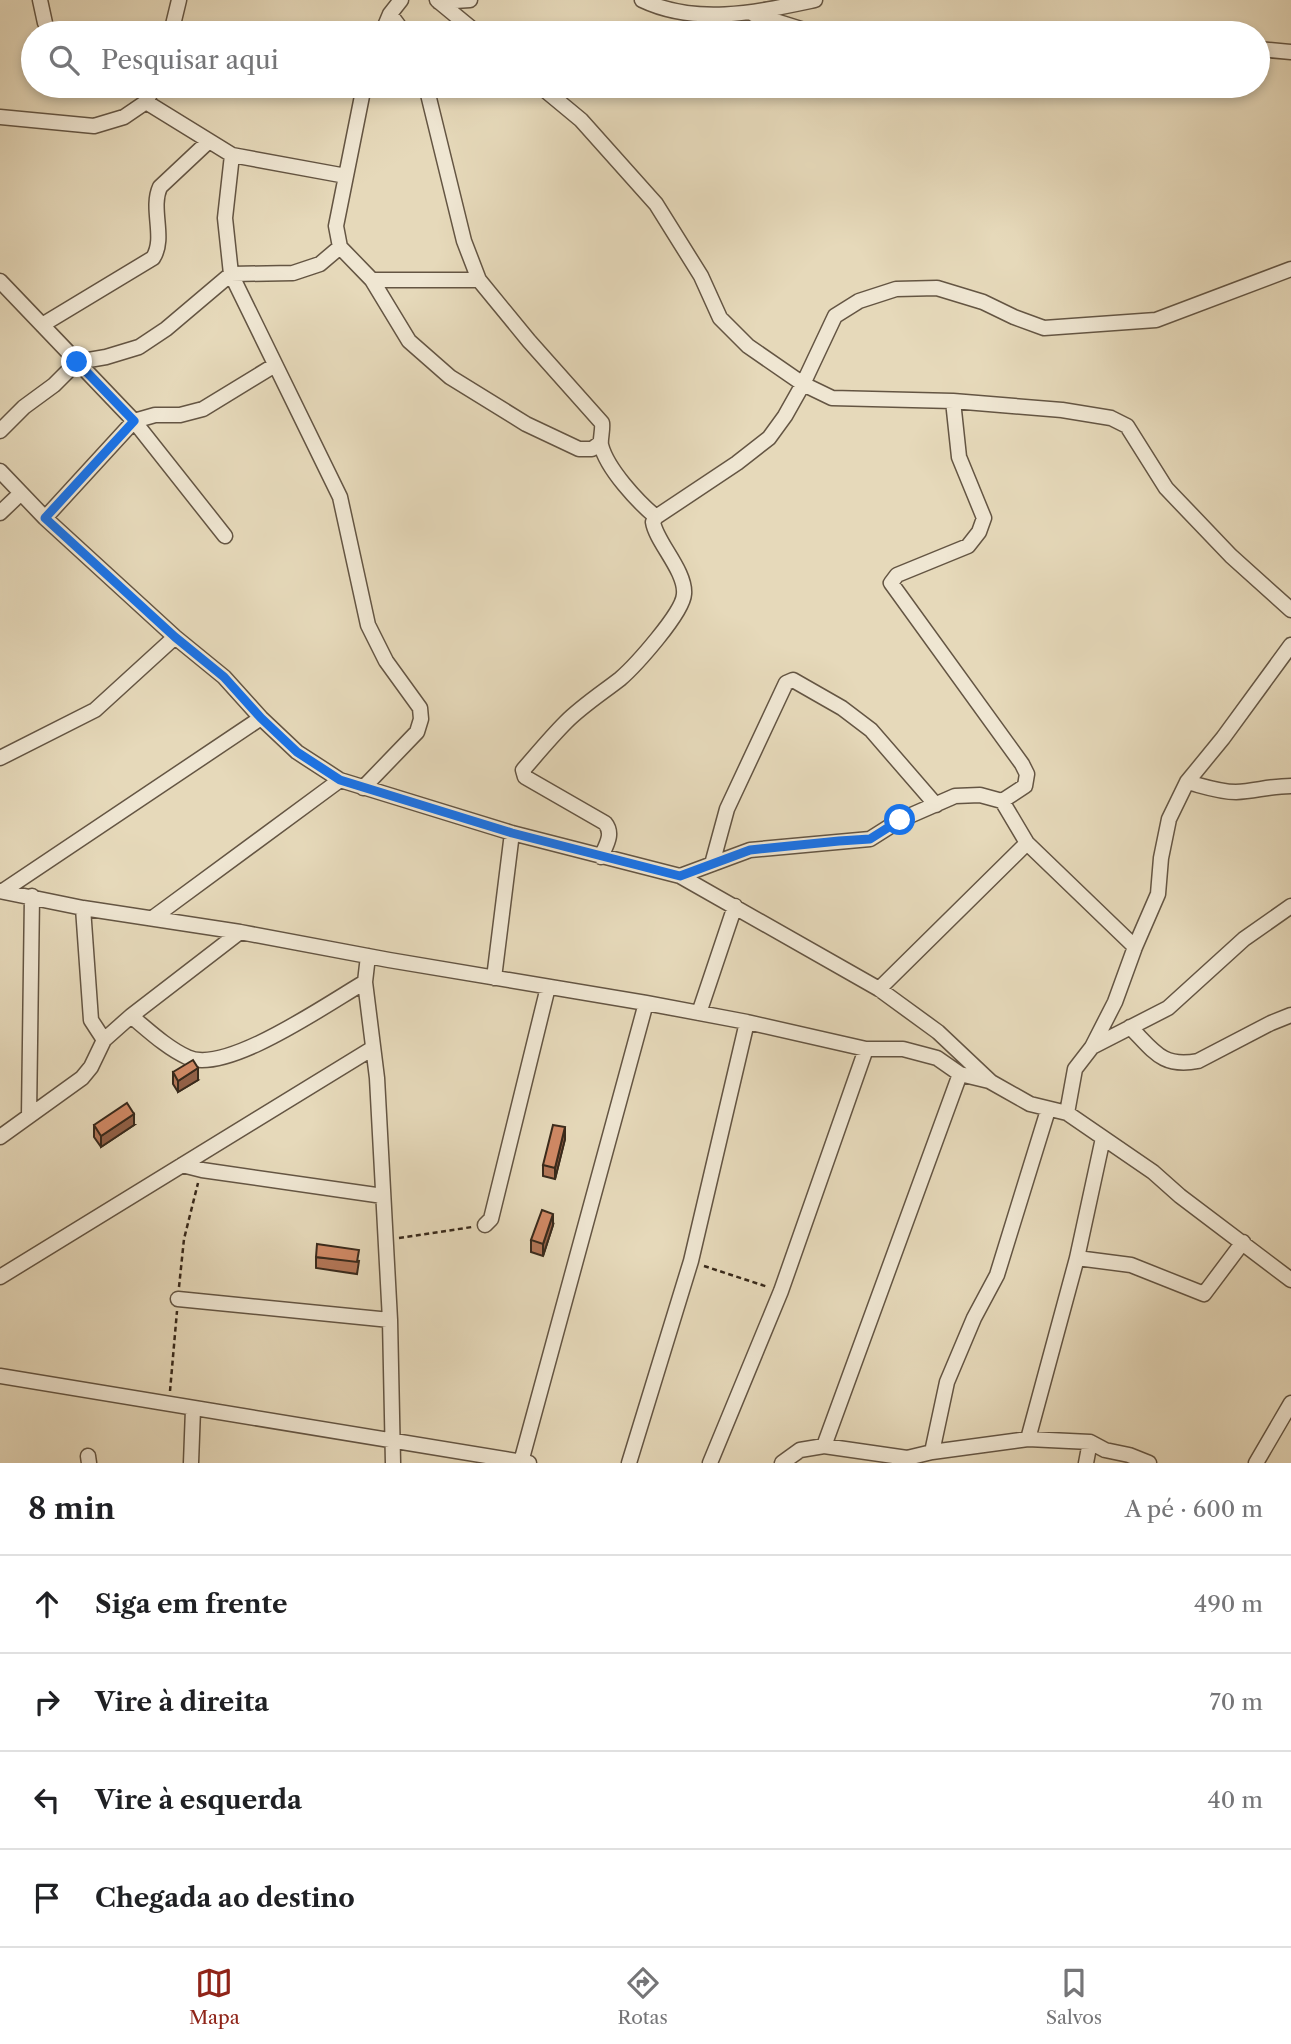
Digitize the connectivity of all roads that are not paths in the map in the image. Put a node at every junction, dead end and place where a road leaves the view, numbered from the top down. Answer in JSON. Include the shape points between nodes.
{"nodes":[{"id":1,"x":40,"y":0,"type":"edge"},
{"id":2,"x":179,"y":0,"type":"edge"},
{"id":3,"x":401,"y":0,"type":"edge"},
{"id":4,"x":470,"y":0,"type":"edge"},
{"id":5,"x":642,"y":0,"type":"edge"},
{"id":6,"x":815,"y":0,"type":"edge"},
{"id":7,"x":438,"y":1,"type":"edge"},
{"id":8,"x":390,"y":14,"type":"junction"},
{"id":9,"x":752,"y":14,"type":"junction"},
{"id":10,"x":45,"y":21,"type":"edge"},
{"id":11,"x":174,"y":21,"type":"edge"},
{"id":12,"x":387,"y":21,"type":"edge"},
{"id":13,"x":395,"y":21,"type":"edge"},
{"id":14,"x":462,"y":21,"type":"edge"},
{"id":15,"x":775,"y":21,"type":"edge"},
{"id":16,"x":1270,"y":50,"type":"edge"},
{"id":17,"x":1291,"y":52,"type":"edge"},
{"id":18,"x":148,"y":98,"type":"edge"},
{"id":19,"x":362,"y":98,"type":"edge"},
{"id":20,"x":429,"y":98,"type":"edge"},
{"id":21,"x":554,"y":98,"type":"edge"},
{"id":22,"x":146,"y":102,"type":"junction"},
{"id":23,"x":0,"y":117,"type":"edge"},
{"id":24,"x":209,"y":141,"type":"junction"},
{"id":25,"x":232,"y":155,"type":"junction"},
{"id":26,"x":346,"y":176,"type":"junction"},
{"id":27,"x":340,"y":247,"type":"junction"},
{"id":28,"x":1291,"y":269,"type":"edge"},
{"id":29,"x":231,"y":274,"type":"junction"},
{"id":30,"x":372,"y":280,"type":"junction"},
{"id":31,"x":479,"y":280,"type":"junction"},
{"id":32,"x":2,"y":286,"type":"edge"},
{"id":33,"x":42,"y":325,"type":"junction"},
{"id":34,"x":77,"y":362,"type":"junction"},
{"id":35,"x":275,"y":365,"type":"junction"},
{"id":36,"x":803,"y":384,"type":"junction"},
{"id":37,"x":953,"y":401,"type":"junction"},
{"id":38,"x":134,"y":421,"type":"junction"},
{"id":39,"x":0,"y":431,"type":"edge"},
{"id":40,"x":600,"y":443,"type":"junction"},
{"id":41,"x":0,"y":471,"type":"edge"},
{"id":42,"x":21,"y":493,"type":"junction"},
{"id":43,"x":0,"y":513,"type":"edge"},
{"id":44,"x":656,"y":517,"type":"junction"},
{"id":45,"x":45,"y":518,"type":"junction"},
{"id":46,"x":225,"y":536,"type":"dead end"},
{"id":47,"x":1291,"y":610,"type":"edge"},
{"id":48,"x":175,"y":637,"type":"junction"},
{"id":49,"x":1291,"y":645,"type":"edge"},
{"id":50,"x":261,"y":718,"type":"junction"},
{"id":51,"x":0,"y":758,"type":"edge"},
{"id":52,"x":340,"y":780,"type":"junction"},
{"id":53,"x":1187,"y":782,"type":"junction"},
{"id":54,"x":1291,"y":786,"type":"edge"},
{"id":55,"x":363,"y":788,"type":"junction"},
{"id":56,"x":1002,"y":801,"type":"junction"},
{"id":57,"x":936,"y":805,"type":"junction"},
{"id":58,"x":512,"y":833,"type":"junction"},
{"id":59,"x":1027,"y":843,"type":"junction"},
{"id":60,"x":601,"y":857,"type":"junction"},
{"id":61,"x":712,"y":864,"type":"junction"},
{"id":62,"x":680,"y":876,"type":"junction"},
{"id":63,"x":2,"y":891,"type":"edge"},
{"id":64,"x":32,"y":896,"type":"junction"},
{"id":65,"x":735,"y":906,"type":"junction"},
{"id":66,"x":1291,"y":906,"type":"edge"},
{"id":67,"x":83,"y":908,"type":"junction"},
{"id":68,"x":153,"y":917,"type":"junction"},
{"id":69,"x":240,"y":932,"type":"junction"},
{"id":70,"x":1135,"y":947,"type":"junction"},
{"id":71,"x":368,"y":956,"type":"junction"},
{"id":72,"x":494,"y":978,"type":"junction"},
{"id":73,"x":365,"y":982,"type":"junction"},
{"id":74,"x":548,"y":987,"type":"junction"},
{"id":75,"x":879,"y":989,"type":"junction"},
{"id":76,"x":646,"y":1003,"type":"junction"},
{"id":77,"x":699,"y":1013,"type":"junction"},
{"id":78,"x":1291,"y":1015,"type":"edge"},
{"id":79,"x":131,"y":1016,"type":"junction"},
{"id":80,"x":747,"y":1022,"type":"junction"},
{"id":81,"x":1130,"y":1027,"type":"junction"},
{"id":82,"x":104,"y":1040,"type":"junction"},
{"id":83,"x":1092,"y":1047,"type":"junction"},
{"id":84,"x":373,"y":1048,"type":"junction"},
{"id":85,"x":866,"y":1049,"type":"junction"},
{"id":86,"x":960,"y":1074,"type":"junction"},
{"id":87,"x":991,"y":1082,"type":"junction"},
{"id":88,"x":1048,"y":1110,"type":"junction"},
{"id":89,"x":1067,"y":1114,"type":"junction"},
{"id":90,"x":29,"y":1116,"type":"junction"},
{"id":91,"x":0,"y":1137,"type":"edge"},
{"id":92,"x":1103,"y":1138,"type":"junction"},
{"id":93,"x":182,"y":1165,"type":"junction"},
{"id":94,"x":383,"y":1196,"type":"junction"},
{"id":95,"x":485,"y":1225,"type":"road end"},
{"id":96,"x":1243,"y":1242,"type":"junction"},
{"id":97,"x":1077,"y":1258,"type":"junction"},
{"id":98,"x":0,"y":1277,"type":"edge"},
{"id":99,"x":1291,"y":1280,"type":"edge"},
{"id":100,"x":178,"y":1299,"type":"dead end"},
{"id":101,"x":390,"y":1320,"type":"junction"},
{"id":102,"x":0,"y":1377,"type":"edge"},
{"id":103,"x":0,"y":1382,"type":"edge"},
{"id":104,"x":1291,"y":1403,"type":"edge"},
{"id":105,"x":193,"y":1409,"type":"junction"},
{"id":106,"x":1028,"y":1439,"type":"junction"},
{"id":107,"x":394,"y":1442,"type":"junction"},
{"id":108,"x":1090,"y":1442,"type":"junction"},
{"id":109,"x":824,"y":1446,"type":"junction"},
{"id":110,"x":932,"y":1452,"type":"junction"},
{"id":111,"x":525,"y":1462,"type":"edge"},
{"id":112,"x":191,"y":1463,"type":"edge"},
{"id":113,"x":393,"y":1463,"type":"edge"},
{"id":114,"x":629,"y":1463,"type":"edge"},
{"id":115,"x":710,"y":1463,"type":"edge"},
{"id":116,"x":782,"y":1463,"type":"edge"},
{"id":117,"x":1086,"y":1463,"type":"edge"},
{"id":118,"x":1149,"y":1463,"type":"edge"},
{"id":119,"x":1256,"y":1463,"type":"edge"}],
"edges":[{"from":1,"to":10,"type":"street"},
{"from":2,"to":11,"type":"street"},
{"from":3,"to":8,"type":"street"},
{"from":4,"to":7,"type":"street"},
{"from":5,"to":9,"type":"street","via":[[678,13]]},
{"from":6,"to":9,"type":"street"},
{"from":7,"to":14,"type":"street"},
{"from":8,"to":12,"type":"street"},
{"from":8,"to":13,"type":"street"},
{"from":9,"to":15,"type":"street"},
{"from":16,"to":17,"type":"street"},
{"from":18,"to":22,"type":"street"},
{"from":19,"to":26,"type":"street"},
{"from":20,"to":31,"type":"street","via":[[464,241]]},
{"from":21,"to":36,"type":"street","via":[[581,120],[656,204],[701,276],[720,318],[748,346]]},
{"from":22,"to":23,"type":"street","via":[[124,117],[94,126]]},
{"from":22,"to":24,"type":"street"},
{"from":24,"to":25,"type":"street"},
{"from":24,"to":33,"type":"street","via":[[160,187],[156,197],[158,249],[153,258]]},
{"from":25,"to":26,"type":"street"},
{"from":25,"to":29,"type":"street","via":[[225,218]]},
{"from":26,"to":27,"type":"street","via":[[336,226]]},
{"from":27,"to":29,"type":"street","via":[[320,264],[293,273]]},
{"from":27,"to":30,"type":"street"},
{"from":28,"to":36,"type":"street","via":[[1156,320],[1044,328],[937,288],[896,289],[859,301],[835,316]]},
{"from":29,"to":34,"type":"street","via":[[139,347]]},
{"from":29,"to":35,"type":"street"},
{"from":30,"to":31,"type":"street"},
{"from":30,"to":40,"type":"street","via":[[409,341],[450,377],[526,424],[579,449],[592,449]]},
{"from":31,"to":40,"type":"street","via":[[602,423]]},
{"from":32,"to":33,"type":"street"},
{"from":33,"to":34,"type":"street"},
{"from":34,"to":38,"type":"street"},
{"from":34,"to":39,"type":"street"},
{"from":35,"to":38,"type":"street","via":[[203,409]]},
{"from":35,"to":55,"type":"street","via":[[340,497],[368,625],[386,661],[420,708],[418,732]]},
{"from":36,"to":37,"type":"street","via":[[832,398]]},
{"from":36,"to":44,"type":"street","via":[[769,438]]},
{"from":37,"to":47,"type":"street","via":[[1062,410],[1111,418],[1128,426],[1166,488]]},
{"from":37,"to":56,"type":"street","via":[[959,457],[984,518],[982,525],[968,546],[897,575],[891,583],[1023,764],[1025,786]]},
{"from":38,"to":45,"type":"street"},
{"from":38,"to":46,"type":"street"},
{"from":40,"to":44,"type":"street","via":[[625,484]]},
{"from":41,"to":42,"type":"street"},
{"from":42,"to":43,"type":"street"},
{"from":42,"to":45,"type":"street"},
{"from":44,"to":60,"type":"street","via":[[654,528],[674,561],[685,593],[679,609],[623,676],[567,721],[523,770],[525,777],[605,823],[610,829]]},
{"from":45,"to":48,"type":"street"},
{"from":48,"to":50,"type":"street","via":[[224,677]]},
{"from":48,"to":51,"type":"street","via":[[95,710]]},
{"from":49,"to":53,"type":"street"},
{"from":50,"to":52,"type":"street","via":[[297,752]]},
{"from":50,"to":63,"type":"street"},
{"from":52,"to":55,"type":"street"},
{"from":52,"to":68,"type":"street"},
{"from":53,"to":54,"type":"street","via":[[1237,792]]},
{"from":53,"to":70,"type":"street","via":[[1169,819],[1158,894]]},
{"from":55,"to":58,"type":"street"},
{"from":56,"to":57,"type":"street","via":[[980,795],[955,796]]},
{"from":56,"to":59,"type":"street"},
{"from":57,"to":61,"type":"street","via":[[870,839],[750,850]]},
{"from":57,"to":61,"type":"street","via":[[871,730],[842,708],[789,680],[727,809]]},
{"from":58,"to":60,"type":"street"},
{"from":58,"to":72,"type":"street"},
{"from":59,"to":70,"type":"street"},
{"from":59,"to":75,"type":"street"},
{"from":60,"to":62,"type":"street"},
{"from":61,"to":62,"type":"street"},
{"from":62,"to":65,"type":"street"},
{"from":63,"to":64,"type":"street"},
{"from":64,"to":67,"type":"street"},
{"from":64,"to":90,"type":"street"},
{"from":65,"to":75,"type":"street"},
{"from":65,"to":77,"type":"street"},
{"from":66,"to":81,"type":"street","via":[[1244,939],[1168,1007]]},
{"from":67,"to":68,"type":"street"},
{"from":67,"to":82,"type":"street","via":[[91,1020]]},
{"from":68,"to":69,"type":"street"},
{"from":69,"to":71,"type":"street"},
{"from":69,"to":79,"type":"street"},
{"from":70,"to":83,"type":"street"},
{"from":71,"to":72,"type":"street"},
{"from":71,"to":73,"type":"street"},
{"from":72,"to":74,"type":"street"},
{"from":73,"to":79,"type":"street","via":[[257,1045],[215,1060],[188,1058]]},
{"from":73,"to":84,"type":"street"},
{"from":74,"to":76,"type":"street"},
{"from":74,"to":95,"type":"street","via":[[491,1219]]},
{"from":75,"to":87,"type":"street","via":[[938,1031]]},
{"from":76,"to":77,"type":"street"},
{"from":76,"to":111,"type":"street"},
{"from":77,"to":80,"type":"street"},
{"from":78,"to":81,"type":"street","via":[[1186,1063],[1165,1061]]},
{"from":79,"to":82,"type":"street"},
{"from":80,"to":85,"type":"street"},
{"from":80,"to":114,"type":"street","via":[[691,1261]]},
{"from":81,"to":83,"type":"street"},
{"from":82,"to":90,"type":"street","via":[[82,1079]]},
{"from":83,"to":89,"type":"street","via":[[1075,1069]]},
{"from":84,"to":93,"type":"street"},
{"from":84,"to":94,"type":"street"},
{"from":85,"to":86,"type":"street","via":[[903,1049],[937,1058]]},
{"from":85,"to":115,"type":"street","via":[[781,1291]]},
{"from":86,"to":87,"type":"street"},
{"from":86,"to":109,"type":"street"},
{"from":87,"to":88,"type":"street"},
{"from":88,"to":89,"type":"street"},
{"from":88,"to":110,"type":"street","via":[[997,1275],[947,1382]]},
{"from":89,"to":92,"type":"street"},
{"from":90,"to":91,"type":"street"},
{"from":92,"to":96,"type":"street"},
{"from":92,"to":97,"type":"street"},
{"from":93,"to":94,"type":"street"},
{"from":93,"to":98,"type":"street"},
{"from":94,"to":101,"type":"street"},
{"from":96,"to":97,"type":"street","via":[[1204,1294],[1131,1265]]},
{"from":96,"to":99,"type":"street"},
{"from":97,"to":106,"type":"street"},
{"from":100,"to":101,"type":"street"},
{"from":101,"to":107,"type":"street"},
{"from":102,"to":103,"type":"street"},
{"from":102,"to":105,"type":"street"},
{"from":104,"to":119,"type":"street"},
{"from":105,"to":107,"type":"street"},
{"from":105,"to":112,"type":"street"},
{"from":106,"to":108,"type":"street"},
{"from":106,"to":110,"type":"street"},
{"from":107,"to":111,"type":"street"},
{"from":107,"to":113,"type":"street"},
{"from":108,"to":117,"type":"street"},
{"from":108,"to":118,"type":"street"},
{"from":109,"to":110,"type":"street","via":[[907,1458]]},
{"from":109,"to":116,"type":"street","via":[[800,1450]]}]}
